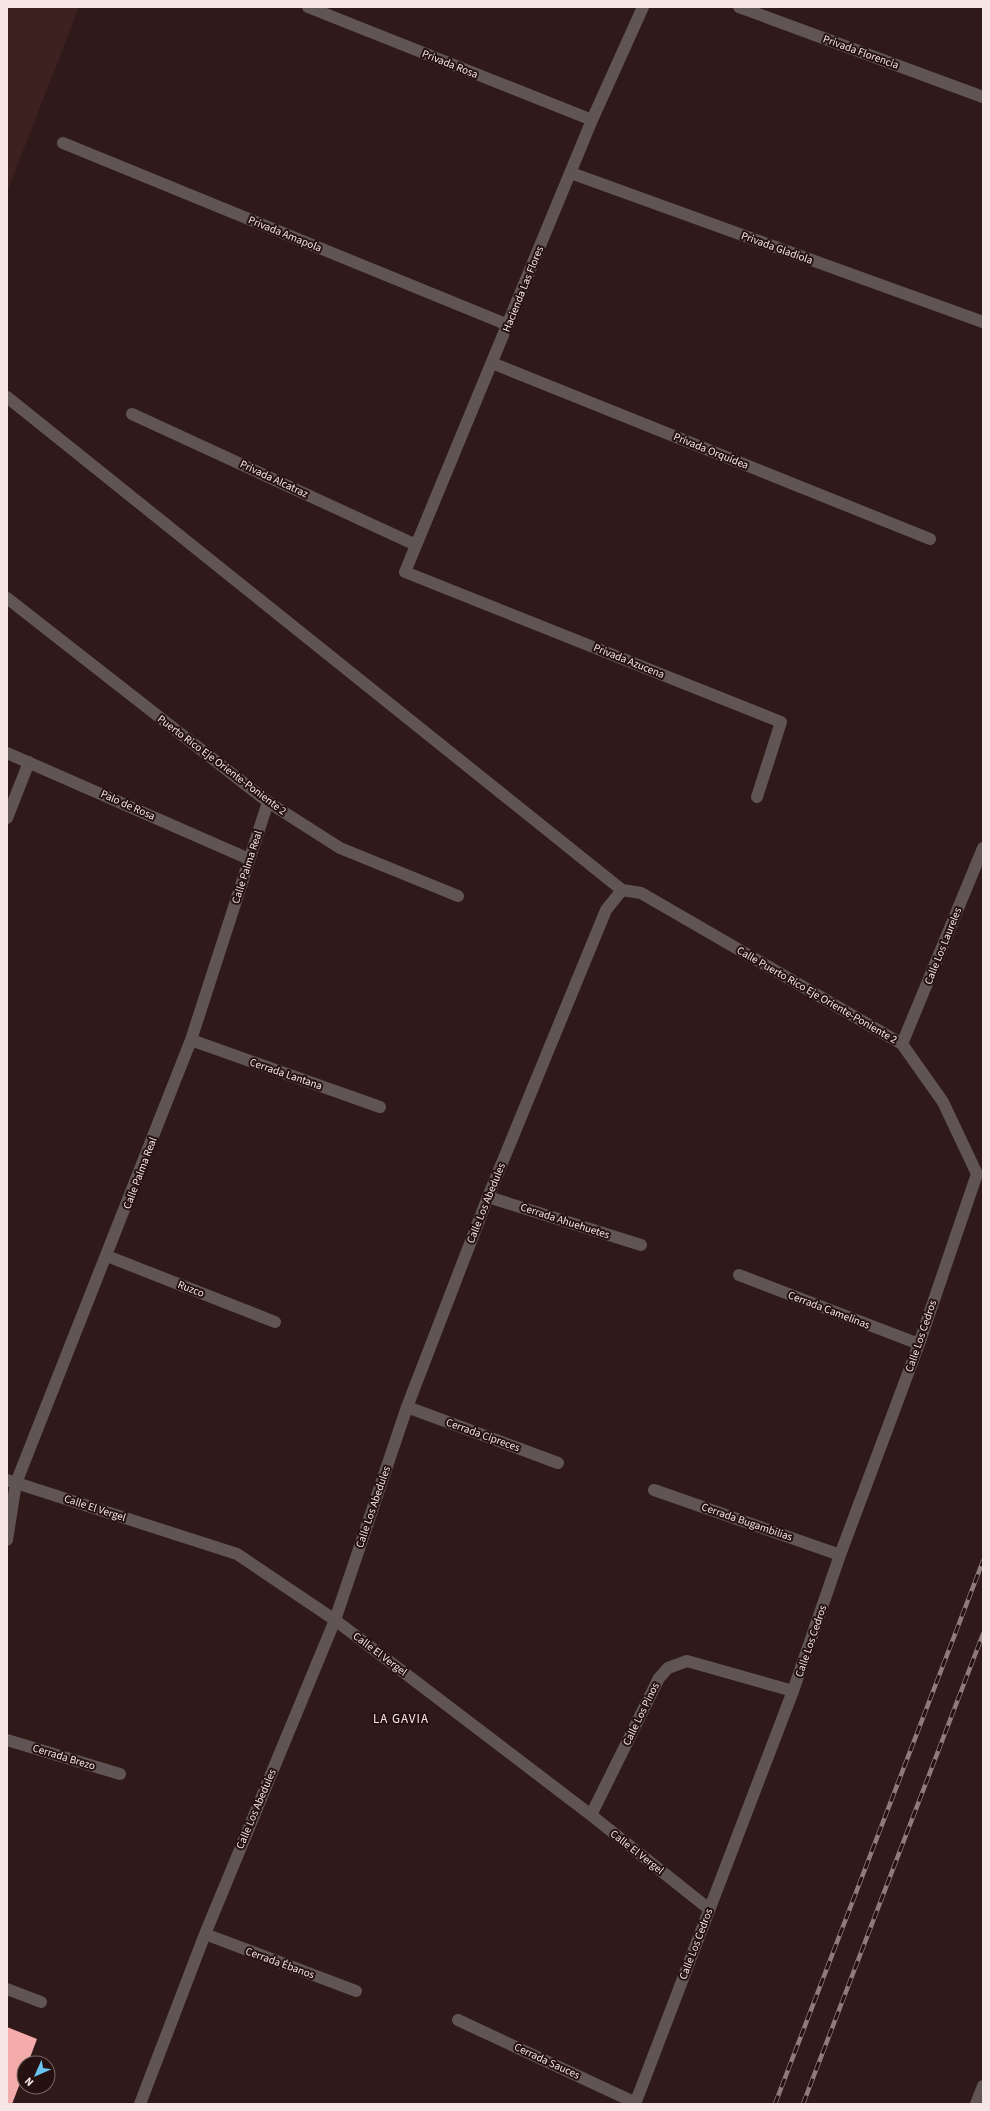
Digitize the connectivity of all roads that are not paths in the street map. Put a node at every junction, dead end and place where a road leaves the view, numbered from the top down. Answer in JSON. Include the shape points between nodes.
{"nodes":[{"id":1,"x":308,"y":7,"type":"edge"},
{"id":2,"x":643,"y":7,"type":"edge"},
{"id":3,"x":739,"y":7,"type":"edge"},
{"id":4,"x":983,"y":97,"type":"edge"},
{"id":5,"x":592,"y":120,"type":"junction"},
{"id":6,"x":63,"y":143,"type":"dead end"},
{"id":7,"x":571,"y":173,"type":"junction"},
{"id":8,"x":983,"y":322,"type":"edge"},
{"id":9,"x":508,"y":325,"type":"junction"},
{"id":10,"x":492,"y":364,"type":"junction"},
{"id":11,"x":7,"y":396,"type":"edge"},
{"id":12,"x":132,"y":414,"type":"dead end"},
{"id":13,"x":930,"y":539,"type":"dead end"},
{"id":14,"x":416,"y":545,"type":"junction"},
{"id":15,"x":405,"y":572,"type":"joint"},
{"id":16,"x":7,"y":598,"type":"edge"},
{"id":17,"x":7,"y":753,"type":"edge"},
{"id":18,"x":28,"y":762,"type":"junction"},
{"id":19,"x":757,"y":797,"type":"dead end"},
{"id":20,"x":268,"y":802,"type":"junction"},
{"id":21,"x":7,"y":818,"type":"edge"},
{"id":22,"x":983,"y":848,"type":"edge"},
{"id":23,"x":249,"y":858,"type":"junction"},
{"id":24,"x":622,"y":890,"type":"junction"},
{"id":25,"x":458,"y":896,"type":"dead end"},
{"id":26,"x":191,"y":1040,"type":"junction"},
{"id":27,"x":902,"y":1044,"type":"junction"},
{"id":28,"x":380,"y":1107,"type":"dead end"},
{"id":29,"x":976,"y":1174,"type":"joint"},
{"id":30,"x":488,"y":1197,"type":"junction"},
{"id":31,"x":641,"y":1245,"type":"dead end"},
{"id":32,"x":107,"y":1256,"type":"junction"},
{"id":33,"x":739,"y":1275,"type":"dead end"},
{"id":34,"x":275,"y":1322,"type":"dead end"},
{"id":35,"x":919,"y":1344,"type":"junction"},
{"id":36,"x":407,"y":1407,"type":"junction"},
{"id":37,"x":558,"y":1463,"type":"dead end"},
{"id":38,"x":12,"y":1481,"type":"edge"},
{"id":39,"x":654,"y":1490,"type":"dead end"},
{"id":40,"x":7,"y":1540,"type":"edge"},
{"id":41,"x":840,"y":1555,"type":"junction"},
{"id":42,"x":335,"y":1620,"type":"junction"},
{"id":43,"x":793,"y":1692,"type":"junction"},
{"id":44,"x":7,"y":1740,"type":"edge"},
{"id":45,"x":120,"y":1774,"type":"dead end"},
{"id":46,"x":591,"y":1815,"type":"junction"},
{"id":47,"x":710,"y":1909,"type":"junction"},
{"id":48,"x":205,"y":1934,"type":"junction"},
{"id":49,"x":7,"y":1989,"type":"edge"},
{"id":50,"x":356,"y":1991,"type":"dead end"},
{"id":51,"x":40,"y":2002,"type":"dead end"},
{"id":52,"x":458,"y":2020,"type":"dead end"},
{"id":53,"x":983,"y":2086,"type":"edge"},
{"id":54,"x":635,"y":2103,"type":"edge"},
{"id":55,"x":140,"y":2104,"type":"edge"},
{"id":56,"x":976,"y":2104,"type":"edge"}],
"edges":[{"from":1,"to":5,"type":"street","name":"Privada Rosa"},
{"from":2,"to":5,"type":"street","name":"Hacienda Las Flores"},
{"from":3,"to":4,"type":"street","name":"Privada Florencia"},
{"from":5,"to":7,"type":"street","name":"Hacienda Las Flores"},
{"from":6,"to":9,"type":"street","name":"Privada Amapola"},
{"from":7,"to":8,"type":"street","name":"Privada Gladiola"},
{"from":7,"to":9,"type":"street","name":"Hacienda Las Flores"},
{"from":9,"to":10,"type":"street","name":"Hacienda Las Flores"},
{"from":10,"to":13,"type":"street","name":"Privada Orquídea"},
{"from":10,"to":14,"type":"street","name":"Hacienda Las Flores"},
{"from":11,"to":24,"type":"street"},
{"from":12,"to":14,"type":"street","name":"Privada Alcatraz"},
{"from":14,"to":15,"type":"street","name":"Hacienda Las Flores"},
{"from":15,"to":19,"type":"street","name":"Privada Azucena","via":[[781,722]]},
{"from":16,"to":20,"type":"street","name":"Puerto Rico Eje Oriente-Poniente 2"},
{"from":17,"to":18,"type":"street","name":"Palo de Rosa"},
{"from":18,"to":21,"type":"street"},
{"from":18,"to":23,"type":"street","name":"Palo de Rosa"},
{"from":20,"to":23,"type":"street","name":"Calle Palma Real"},
{"from":20,"to":25,"type":"street","name":"Puerto Rico Eje Oriente-Poniente 2","via":[[340,848]]},
{"from":22,"to":27,"type":"street","name":"Calle Los Laureles"},
{"from":23,"to":26,"type":"street","name":"Calle Palma Real"},
{"from":24,"to":27,"type":"street","name":"Calle Puerto Rico Eje Oriente-Poniente 2","via":[[641,893]]},
{"from":24,"to":30,"type":"street","name":"Calle Los Abedules","via":[[606,910]]},
{"from":26,"to":28,"type":"street","name":"Cerrada Lantana"},
{"from":26,"to":32,"type":"street","name":"Calle Palma Real"},
{"from":27,"to":29,"type":"street","name":"Calle Puerto Rico Eje Oriente-Poniente 2","via":[[943,1102]]},
{"from":29,"to":35,"type":"street","name":"Calle Los Cedros"},
{"from":30,"to":31,"type":"street","name":"Cerrada Ahuehuetes"},
{"from":30,"to":36,"type":"street","name":"Calle Los Abedules"},
{"from":32,"to":34,"type":"street","name":"Ruzco"},
{"from":32,"to":38,"type":"street","name":"Calle Palma Real"},
{"from":33,"to":35,"type":"street","name":"Cerrada Camelinas"},
{"from":35,"to":41,"type":"street","name":"Calle Los Cedros"},
{"from":36,"to":37,"type":"street","name":"Cerrada Cipreces"},
{"from":36,"to":42,"type":"street","name":"Calle Los Abedules"},
{"from":38,"to":40,"type":"street","name":"Calle Palma Real"},
{"from":38,"to":42,"type":"street","name":"Calle El Vergel","via":[[237,1554]]},
{"from":39,"to":41,"type":"street","name":"Cerrada Bugambilias"},
{"from":41,"to":43,"type":"street","name":"Calle Los Cedros"},
{"from":42,"to":46,"type":"street","name":"Calle El Vergel"},
{"from":42,"to":48,"type":"street","name":"Calle Los Abedules"},
{"from":43,"to":46,"type":"street","name":"Calle Los Pinos","via":[[687,1661],[668,1668],[658,1678]]},
{"from":43,"to":47,"type":"street","name":"Calle Los Cedros"},
{"from":44,"to":45,"type":"street","name":"Cerrada Brezo"},
{"from":46,"to":47,"type":"street","name":"Calle El Vergel"},
{"from":47,"to":54,"type":"street","name":"Calle Los Cedros"},
{"from":48,"to":50,"type":"street","name":"Cerrada Ébanos"},
{"from":48,"to":55,"type":"street","name":"Calle Los Abedules"},
{"from":49,"to":51,"type":"street"},
{"from":52,"to":54,"type":"street","name":"Cerrada Sauces"},
{"from":53,"to":56,"type":"street"}]}
